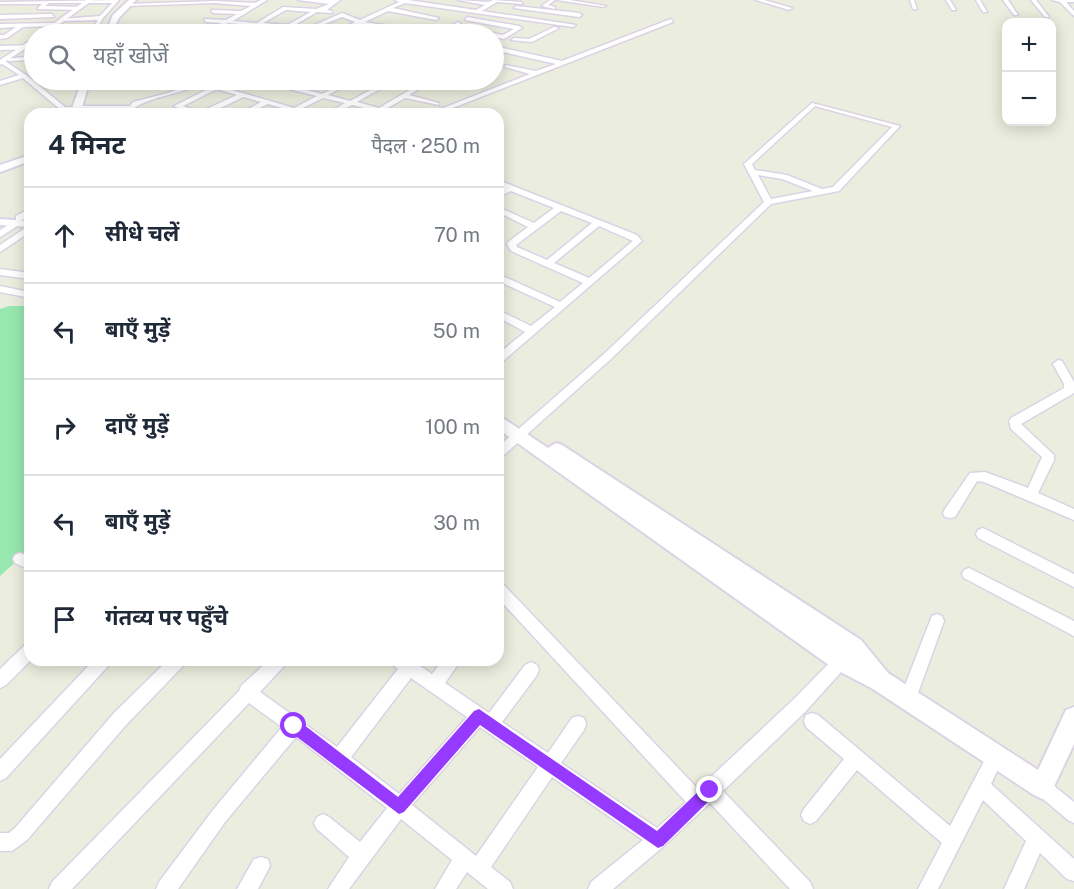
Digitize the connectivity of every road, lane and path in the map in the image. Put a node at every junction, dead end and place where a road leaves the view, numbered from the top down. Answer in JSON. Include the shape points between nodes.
{"nodes":[{"id":1,"x":265,"y":0,"type":"edge"},
{"id":2,"x":299,"y":0,"type":"edge"},
{"id":3,"x":397,"y":0,"type":"edge"},
{"id":4,"x":405,"y":0,"type":"edge"},
{"id":5,"x":460,"y":0,"type":"edge"},
{"id":6,"x":496,"y":0,"type":"edge"},
{"id":7,"x":553,"y":0,"type":"edge"},
{"id":8,"x":559,"y":0,"type":"edge"},
{"id":9,"x":758,"y":0,"type":"edge"},
{"id":10,"x":912,"y":0,"type":"edge"},
{"id":11,"x":943,"y":0,"type":"edge"},
{"id":12,"x":948,"y":0,"type":"edge"},
{"id":13,"x":978,"y":0,"type":"edge"},
{"id":14,"x":1005,"y":0,"type":"edge"},
{"id":15,"x":1033,"y":0,"type":"edge"},
{"id":16,"x":1054,"y":0,"type":"edge"},
{"id":17,"x":1061,"y":0,"type":"edge"},
{"id":18,"x":28,"y":1,"type":"edge"},
{"id":19,"x":89,"y":1,"type":"edge"},
{"id":20,"x":116,"y":1,"type":"edge"},
{"id":21,"x":234,"y":1,"type":"edge"},
{"id":22,"x":1074,"y":1,"type":"edge"},
{"id":23,"x":48,"y":2,"type":"junction"},
{"id":24,"x":129,"y":2,"type":"edge"},
{"id":25,"x":336,"y":2,"type":"edge"},
{"id":26,"x":0,"y":3,"type":"edge"},
{"id":27,"x":521,"y":3,"type":"edge"},
{"id":28,"x":490,"y":4,"type":"junction"},
{"id":29,"x":256,"y":5,"type":"junction"},
{"id":30,"x":596,"y":5,"type":"junction"},
{"id":31,"x":604,"y":6,"type":"dead end"},
{"id":32,"x":378,"y":7,"type":"dead end"},
{"id":33,"x":39,"y":8,"type":"junction"},
{"id":34,"x":285,"y":8,"type":"junction"},
{"id":35,"x":789,"y":8,"type":"dead end"},
{"id":36,"x":915,"y":8,"type":"dead end"},
{"id":37,"x":0,"y":9,"type":"edge"},
{"id":38,"x":16,"y":9,"type":"junction"},
{"id":39,"x":80,"y":9,"type":"junction"},
{"id":40,"x":390,"y":9,"type":"junction"},
{"id":41,"x":546,"y":9,"type":"junction"},
{"id":42,"x":954,"y":9,"type":"dead end"},
{"id":43,"x":97,"y":10,"type":"dead end"},
{"id":44,"x":108,"y":10,"type":"junction"},
{"id":45,"x":213,"y":11,"type":"dead end"},
{"id":46,"x":319,"y":11,"type":"junction"},
{"id":47,"x":478,"y":11,"type":"junction"},
{"id":48,"x":986,"y":11,"type":"dead end"},
{"id":49,"x":242,"y":13,"type":"junction"},
{"id":50,"x":413,"y":13,"type":"junction"},
{"id":51,"x":446,"y":13,"type":"dead end"},
{"id":52,"x":582,"y":14,"type":"junction"},
{"id":53,"x":1016,"y":14,"type":"dead end"},
{"id":54,"x":1074,"y":14,"type":"edge"},
{"id":55,"x":342,"y":15,"type":"junction"},
{"id":56,"x":504,"y":15,"type":"junction"},
{"id":57,"x":2,"y":16,"type":"edge"},
{"id":58,"x":1047,"y":16,"type":"dead end"},
{"id":59,"x":66,"y":17,"type":"junction"},
{"id":60,"x":101,"y":18,"type":"junction"},
{"id":61,"x":403,"y":18,"type":"dead end"},
{"id":62,"x":436,"y":18,"type":"junction"},
{"id":63,"x":206,"y":20,"type":"dead end"},
{"id":64,"x":671,"y":21,"type":"dead end"},
{"id":65,"x":227,"y":22,"type":"junction"},
{"id":66,"x":393,"y":22,"type":"dead end"},
{"id":67,"x":428,"y":22,"type":"dead end"},
{"id":68,"x":483,"y":22,"type":"junction"},
{"id":69,"x":362,"y":23,"type":"junction"},
{"id":70,"x":490,"y":23,"type":"junction"},
{"id":71,"x":57,"y":24,"type":"edge"},
{"id":72,"x":99,"y":24,"type":"edge"},
{"id":73,"x":108,"y":24,"type":"edge"},
{"id":74,"x":224,"y":24,"type":"edge"},
{"id":75,"x":247,"y":24,"type":"edge"},
{"id":76,"x":259,"y":24,"type":"edge"},
{"id":77,"x":296,"y":24,"type":"edge"},
{"id":78,"x":321,"y":24,"type":"edge"},
{"id":79,"x":368,"y":24,"type":"edge"},
{"id":80,"x":389,"y":24,"type":"edge"},
{"id":81,"x":458,"y":24,"type":"edge"},
{"id":82,"x":479,"y":24,"type":"edge"},
{"id":83,"x":497,"y":24,"type":"edge"},
{"id":84,"x":504,"y":25,"type":"edge"},
{"id":85,"x":0,"y":26,"type":"edge"},
{"id":86,"x":21,"y":26,"type":"junction"},
{"id":87,"x":24,"y":26,"type":"edge"},
{"id":88,"x":556,"y":28,"type":"dead end"},
{"id":89,"x":0,"y":37,"type":"edge"},
{"id":90,"x":504,"y":37,"type":"joint"},
{"id":91,"x":514,"y":40,"type":"junction"},
{"id":92,"x":504,"y":45,"type":"edge"},
{"id":93,"x":0,"y":48,"type":"edge"},
{"id":94,"x":24,"y":48,"type":"edge"},
{"id":95,"x":24,"y":49,"type":"edge"},
{"id":96,"x":504,"y":51,"type":"edge"},
{"id":97,"x":24,"y":59,"type":"edge"},
{"id":98,"x":4,"y":61,"type":"edge"},
{"id":99,"x":561,"y":63,"type":"junction"},
{"id":100,"x":507,"y":66,"type":"dead end"},
{"id":101,"x":536,"y":73,"type":"junction"},
{"id":102,"x":24,"y":76,"type":"joint"},
{"id":103,"x":3,"y":82,"type":"edge"},
{"id":104,"x":504,"y":85,"type":"edge"},
{"id":105,"x":0,"y":89,"type":"edge"},
{"id":106,"x":41,"y":90,"type":"edge"},
{"id":107,"x":82,"y":90,"type":"edge"},
{"id":108,"x":86,"y":90,"type":"edge"},
{"id":109,"x":179,"y":90,"type":"edge"},
{"id":110,"x":210,"y":90,"type":"edge"},
{"id":111,"x":226,"y":90,"type":"edge"},
{"id":112,"x":301,"y":90,"type":"edge"},
{"id":113,"x":334,"y":90,"type":"edge"},
{"id":114,"x":375,"y":90,"type":"edge"},
{"id":115,"x":414,"y":90,"type":"edge"},
{"id":116,"x":492,"y":90,"type":"edge"},
{"id":117,"x":242,"y":95,"type":"junction"},
{"id":118,"x":323,"y":96,"type":"junction"},
{"id":119,"x":404,"y":96,"type":"junction"},
{"id":120,"x":267,"y":102,"type":"junction"},
{"id":121,"x":351,"y":103,"type":"junction"},
{"id":122,"x":437,"y":104,"type":"dead end"},
{"id":123,"x":62,"y":108,"type":"edge"},
{"id":124,"x":76,"y":108,"type":"edge"},
{"id":125,"x":76,"y":108,"type":"edge"},
{"id":126,"x":131,"y":108,"type":"edge"},
{"id":127,"x":183,"y":108,"type":"edge"},
{"id":128,"x":213,"y":108,"type":"edge"},
{"id":129,"x":254,"y":108,"type":"edge"},
{"id":130,"x":288,"y":108,"type":"edge"},
{"id":131,"x":299,"y":108,"type":"edge"},
{"id":132,"x":341,"y":108,"type":"edge"},
{"id":133,"x":372,"y":108,"type":"edge"},
{"id":134,"x":383,"y":108,"type":"edge"},
{"id":135,"x":446,"y":108,"type":"edge"},
{"id":136,"x":24,"y":160,"type":"edge"},
{"id":137,"x":0,"y":170,"type":"edge"},
{"id":138,"x":752,"y":172,"type":"junction"},
{"id":139,"x":504,"y":185,"type":"edge"},
{"id":140,"x":510,"y":188,"type":"junction"},
{"id":141,"x":504,"y":192,"type":"edge"},
{"id":142,"x":821,"y":192,"type":"junction"},
{"id":143,"x":768,"y":202,"type":"junction"},
{"id":144,"x":560,"y":208,"type":"junction"},
{"id":145,"x":504,"y":212,"type":"edge"},
{"id":146,"x":0,"y":217,"type":"edge"},
{"id":147,"x":0,"y":222,"type":"edge"},
{"id":148,"x":24,"y":222,"type":"edge"},
{"id":149,"x":24,"y":222,"type":"edge"},
{"id":150,"x":24,"y":222,"type":"edge"},
{"id":151,"x":24,"y":223,"type":"edge"},
{"id":152,"x":597,"y":223,"type":"junction"},
{"id":153,"x":534,"y":227,"type":"junction"},
{"id":154,"x":0,"y":234,"type":"edge"},
{"id":155,"x":0,"y":249,"type":"edge"},
{"id":156,"x":548,"y":264,"type":"junction"},
{"id":157,"x":0,"y":272,"type":"edge"},
{"id":158,"x":24,"y":275,"type":"edge"},
{"id":159,"x":504,"y":280,"type":"edge"},
{"id":160,"x":590,"y":282,"type":"junction"},
{"id":161,"x":0,"y":290,"type":"edge"},
{"id":162,"x":24,"y":294,"type":"edge"},
{"id":163,"x":561,"y":306,"type":"junction"},
{"id":164,"x":504,"y":316,"type":"edge"},
{"id":165,"x":532,"y":331,"type":"junction"},
{"id":166,"x":504,"y":355,"type":"edge"},
{"id":167,"x":1058,"y":364,"type":"dead end"},
{"id":168,"x":504,"y":414,"type":"edge"},
{"id":169,"x":504,"y":424,"type":"edge"},
{"id":170,"x":523,"y":433,"type":"junction"},
{"id":171,"x":504,"y":449,"type":"edge"},
{"id":172,"x":1031,"y":495,"type":"junction"},
{"id":173,"x":950,"y":513,"type":"dead end"},
{"id":174,"x":1074,"y":514,"type":"edge"},
{"id":175,"x":982,"y":534,"type":"dead end"},
{"id":176,"x":969,"y":574,"type":"dead end"},
{"id":177,"x":1074,"y":581,"type":"edge"},
{"id":178,"x":504,"y":594,"type":"edge"},
{"id":179,"x":937,"y":621,"type":"dead end"},
{"id":180,"x":1074,"y":630,"type":"edge"},
{"id":181,"x":854,"y":646,"type":"junction"},
{"id":182,"x":24,"y":656,"type":"edge"},
{"id":183,"x":841,"y":661,"type":"junction"},
{"id":184,"x":98,"y":666,"type":"edge"},
{"id":185,"x":173,"y":666,"type":"edge"},
{"id":186,"x":274,"y":666,"type":"edge"},
{"id":187,"x":402,"y":666,"type":"edge"},
{"id":188,"x":406,"y":666,"type":"edge"},
{"id":189,"x":448,"y":666,"type":"edge"},
{"id":190,"x":531,"y":670,"type":"dead end"},
{"id":191,"x":0,"y":680,"type":"edge"},
{"id":192,"x":881,"y":681,"type":"junction"},
{"id":193,"x":434,"y":685,"type":"junction"},
{"id":194,"x":247,"y":692,"type":"junction"},
{"id":195,"x":908,"y":699,"type":"junction"},
{"id":196,"x":1074,"y":718,"type":"edge"},
{"id":197,"x":485,"y":720,"type":"junction"},
{"id":198,"x":812,"y":721,"type":"dead end"},
{"id":199,"x":578,"y":724,"type":"dead end"},
{"id":200,"x":294,"y":726,"type":"junction"},
{"id":201,"x":996,"y":756,"type":"junction"},
{"id":202,"x":339,"y":758,"type":"junction"},
{"id":203,"x":856,"y":758,"type":"junction"},
{"id":204,"x":552,"y":765,"type":"junction"},
{"id":205,"x":0,"y":772,"type":"edge"},
{"id":206,"x":981,"y":787,"type":"junction"},
{"id":207,"x":1042,"y":787,"type":"junction"},
{"id":208,"x":704,"y":796,"type":"junction"},
{"id":209,"x":399,"y":806,"type":"junction"},
{"id":210,"x":1074,"y":814,"type":"edge"},
{"id":211,"x":810,"y":815,"type":"dead end"},
{"id":212,"x":323,"y":823,"type":"dead end"},
{"id":213,"x":1037,"y":838,"type":"junction"},
{"id":214,"x":658,"y":840,"type":"junction"},
{"id":215,"x":0,"y":842,"type":"edge"},
{"id":216,"x":954,"y":842,"type":"junction"},
{"id":217,"x":361,"y":855,"type":"junction"},
{"id":218,"x":472,"y":863,"type":"junction"},
{"id":219,"x":261,"y":866,"type":"dead end"},
{"id":220,"x":1074,"y":872,"type":"edge"},
{"id":221,"x":59,"y":889,"type":"edge"},
{"id":222,"x":166,"y":889,"type":"edge"},
{"id":223,"x":247,"y":889,"type":"edge"},
{"id":224,"x":338,"y":889,"type":"edge"},
{"id":225,"x":445,"y":889,"type":"edge"},
{"id":226,"x":504,"y":889,"type":"edge"},
{"id":227,"x":598,"y":889,"type":"edge"},
{"id":228,"x":803,"y":889,"type":"edge"},
{"id":229,"x":928,"y":889,"type":"edge"},
{"id":230,"x":1014,"y":889,"type":"edge"}],
"edges":[{"from":1,"to":29,"type":"street"},
{"from":2,"to":25,"type":"street"},
{"from":2,"to":34,"type":"street"},
{"from":3,"to":4,"type":"street"},
{"from":4,"to":40,"type":"street"},
{"from":4,"to":47,"type":"street"},
{"from":5,"to":28,"type":"street"},
{"from":6,"to":27,"type":"street"},
{"from":6,"to":28,"type":"street"},
{"from":7,"to":41,"type":"street","via":[[544,6]]},
{"from":8,"to":30,"type":"street"},
{"from":9,"to":35,"type":"street"},
{"from":10,"to":36,"type":"street"},
{"from":11,"to":12,"type":"street"},
{"from":12,"to":42,"type":"street"},
{"from":13,"to":48,"type":"street"},
{"from":14,"to":53,"type":"street"},
{"from":15,"to":58,"type":"street"},
{"from":16,"to":17,"type":"street"},
{"from":17,"to":22,"type":"street"},
{"from":17,"to":54,"type":"street"},
{"from":18,"to":23,"type":"street"},
{"from":18,"to":26,"type":"street"},
{"from":18,"to":38,"type":"street"},
{"from":19,"to":20,"type":"street"},
{"from":19,"to":23,"type":"street"},
{"from":19,"to":39,"type":"street"},
{"from":20,"to":44,"type":"street"},
{"from":21,"to":24,"type":"street"},
{"from":21,"to":29,"type":"street"},
{"from":23,"to":33,"type":"street"},
{"from":24,"to":73,"type":"main road"},
{"from":25,"to":46,"type":"street"},
{"from":27,"to":41,"type":"street"},
{"from":27,"to":56,"type":"street"},
{"from":28,"to":47,"type":"street"},
{"from":29,"to":49,"type":"street"},
{"from":30,"to":31,"type":"street"},
{"from":30,"to":52,"type":"street"},
{"from":32,"to":40,"type":"street"},
{"from":33,"to":38,"type":"street"},
{"from":33,"to":39,"type":"street"},
{"from":34,"to":46,"type":"street"},
{"from":34,"to":76,"type":"street"},
{"from":37,"to":38,"type":"street"},
{"from":38,"to":57,"type":"street"},
{"from":39,"to":59,"type":"street"},
{"from":40,"to":50,"type":"street"},
{"from":40,"to":69,"type":"street"},
{"from":41,"to":52,"type":"street"},
{"from":43,"to":44,"type":"street"},
{"from":44,"to":60,"type":"street"},
{"from":45,"to":49,"type":"street"},
{"from":46,"to":55,"type":"street"},
{"from":46,"to":77,"type":"street"},
{"from":47,"to":56,"type":"street"},
{"from":49,"to":65,"type":"street"},
{"from":50,"to":61,"type":"street"},
{"from":50,"to":62,"type":"street"},
{"from":51,"to":62,"type":"street"},
{"from":52,"to":56,"type":"street","via":[[569,24]]},
{"from":55,"to":69,"type":"street"},
{"from":55,"to":78,"type":"street"},
{"from":56,"to":70,"type":"street"},
{"from":57,"to":59,"type":"street"},
{"from":59,"to":60,"type":"street"},
{"from":59,"to":71,"type":"street"},
{"from":60,"to":72,"type":"street"},
{"from":62,"to":67,"type":"street"},
{"from":63,"to":65,"type":"street"},
{"from":64,"to":99,"type":"street"},
{"from":65,"to":74,"type":"street"},
{"from":65,"to":75,"type":"street"},
{"from":66,"to":80,"type":"street"},
{"from":68,"to":70,"type":"street"},
{"from":68,"to":81,"type":"street","via":[[469,18]]},
{"from":68,"to":82,"type":"street"},
{"from":69,"to":79,"type":"street"},
{"from":70,"to":83,"type":"street"},
{"from":84,"to":90,"type":"street","via":[[519,28]]},
{"from":85,"to":86,"type":"street"},
{"from":86,"to":87,"type":"street"},
{"from":86,"to":89,"type":"street"},
{"from":88,"to":91,"type":"street","via":[[530,41]]},
{"from":90,"to":91,"type":"street"},
{"from":91,"to":92,"type":"street"},
{"from":93,"to":94,"type":"street"},
{"from":95,"to":98,"type":"street"},
{"from":96,"to":99,"type":"street"},
{"from":97,"to":98,"type":"street"},
{"from":98,"to":102,"type":"street"},
{"from":99,"to":101,"type":"street"},
{"from":100,"to":101,"type":"street"},
{"from":101,"to":104,"type":"street"},
{"from":102,"to":103,"type":"street"},
{"from":103,"to":105,"type":"street","via":[[13,86]]},
{"from":106,"to":123,"type":"street"},
{"from":107,"to":124,"type":"main road"},
{"from":108,"to":125,"type":"main road"},
{"from":109,"to":126,"type":"street","via":[[135,103]]},
{"from":110,"to":127,"type":"street","via":[[177,106]]},
{"from":111,"to":117,"type":"street"},
{"from":112,"to":118,"type":"street"},
{"from":113,"to":118,"type":"street"},
{"from":114,"to":121,"type":"street"},
{"from":115,"to":119,"type":"street"},
{"from":116,"to":135,"type":"street"},
{"from":117,"to":120,"type":"street"},
{"from":117,"to":128,"type":"street"},
{"from":118,"to":121,"type":"street"},
{"from":118,"to":131,"type":"street"},
{"from":119,"to":122,"type":"street"},
{"from":119,"to":134,"type":"street"},
{"from":120,"to":129,"type":"street"},
{"from":120,"to":130,"type":"street"},
{"from":121,"to":132,"type":"street"},
{"from":121,"to":133,"type":"street"},
{"from":136,"to":137,"type":"main road"},
{"from":138,"to":142,"type":"street","via":[[784,177]]},
{"from":138,"to":142,"type":"street","via":[[748,164],[814,104],[897,126],[836,189]]},
{"from":138,"to":143,"type":"street"},
{"from":139,"to":140,"type":"street"},
{"from":140,"to":141,"type":"street"},
{"from":140,"to":144,"type":"street"},
{"from":142,"to":143,"type":"street"},
{"from":143,"to":170,"type":"street"},
{"from":144,"to":152,"type":"street"},
{"from":144,"to":153,"type":"street"},
{"from":145,"to":153,"type":"street"},
{"from":146,"to":148,"type":"main road"},
{"from":147,"to":149,"type":"main road"},
{"from":150,"to":154,"type":"street"},
{"from":151,"to":155,"type":"street"},
{"from":152,"to":156,"type":"street"},
{"from":152,"to":160,"type":"street","via":[[638,241]]},
{"from":153,"to":156,"type":"street","via":[[511,244]]},
{"from":156,"to":160,"type":"street"},
{"from":157,"to":158,"type":"street"},
{"from":159,"to":163,"type":"street"},
{"from":160,"to":163,"type":"street"},
{"from":161,"to":162,"type":"street"},
{"from":163,"to":165,"type":"street"},
{"from":164,"to":165,"type":"street"},
{"from":165,"to":166,"type":"street"},
{"from":167,"to":172,"type":"street","via":[[1070,390],[1015,421],[1019,432],[1048,455]]},
{"from":168,"to":170,"type":"main road"},
{"from":169,"to":170,"type":"main road"},
{"from":170,"to":171,"type":"street"},
{"from":170,"to":181,"type":"main road"},
{"from":170,"to":183,"type":"main road"},
{"from":172,"to":173,"type":"street","via":[[974,476]]},
{"from":172,"to":174,"type":"street"},
{"from":175,"to":177,"type":"street"},
{"from":176,"to":180,"type":"street"},
{"from":178,"to":208,"type":"street"},
{"from":179,"to":195,"type":"street"},
{"from":181,"to":183,"type":"street"},
{"from":181,"to":192,"type":"main road"},
{"from":182,"to":191,"type":"street"},
{"from":183,"to":192,"type":"main road"},
{"from":183,"to":208,"type":"street"},
{"from":184,"to":205,"type":"street"},
{"from":185,"to":215,"type":"street","via":[[120,719],[21,834],[12,842]]},
{"from":186,"to":194,"type":"street"},
{"from":187,"to":202,"type":"street"},
{"from":188,"to":193,"type":"street"},
{"from":189,"to":193,"type":"street"},
{"from":190,"to":197,"type":"street"},
{"from":192,"to":195,"type":"main road"},
{"from":193,"to":197,"type":"street"},
{"from":194,"to":200,"type":"street"},
{"from":194,"to":221,"type":"street"},
{"from":195,"to":201,"type":"main road"},
{"from":196,"to":207,"type":"main road"},
{"from":197,"to":204,"type":"street"},
{"from":197,"to":209,"type":"street"},
{"from":198,"to":203,"type":"street"},
{"from":199,"to":204,"type":"street"},
{"from":200,"to":202,"type":"street"},
{"from":200,"to":222,"type":"street","via":[[219,816]]},
{"from":201,"to":206,"type":"street"},
{"from":201,"to":207,"type":"main road"},
{"from":202,"to":209,"type":"street"},
{"from":203,"to":211,"type":"street"},
{"from":203,"to":216,"type":"street"},
{"from":204,"to":214,"type":"street"},
{"from":204,"to":218,"type":"street"},
{"from":206,"to":213,"type":"street"},
{"from":206,"to":216,"type":"street"},
{"from":207,"to":210,"type":"street"},
{"from":208,"to":214,"type":"street"},
{"from":208,"to":228,"type":"street"},
{"from":209,"to":217,"type":"street"},
{"from":209,"to":218,"type":"street"},
{"from":212,"to":217,"type":"street"},
{"from":213,"to":220,"type":"street"},
{"from":213,"to":230,"type":"street"},
{"from":214,"to":227,"type":"street"},
{"from":216,"to":229,"type":"street"},
{"from":217,"to":224,"type":"street"},
{"from":218,"to":225,"type":"street"},
{"from":218,"to":226,"type":"street"},
{"from":219,"to":223,"type":"street"}]}
